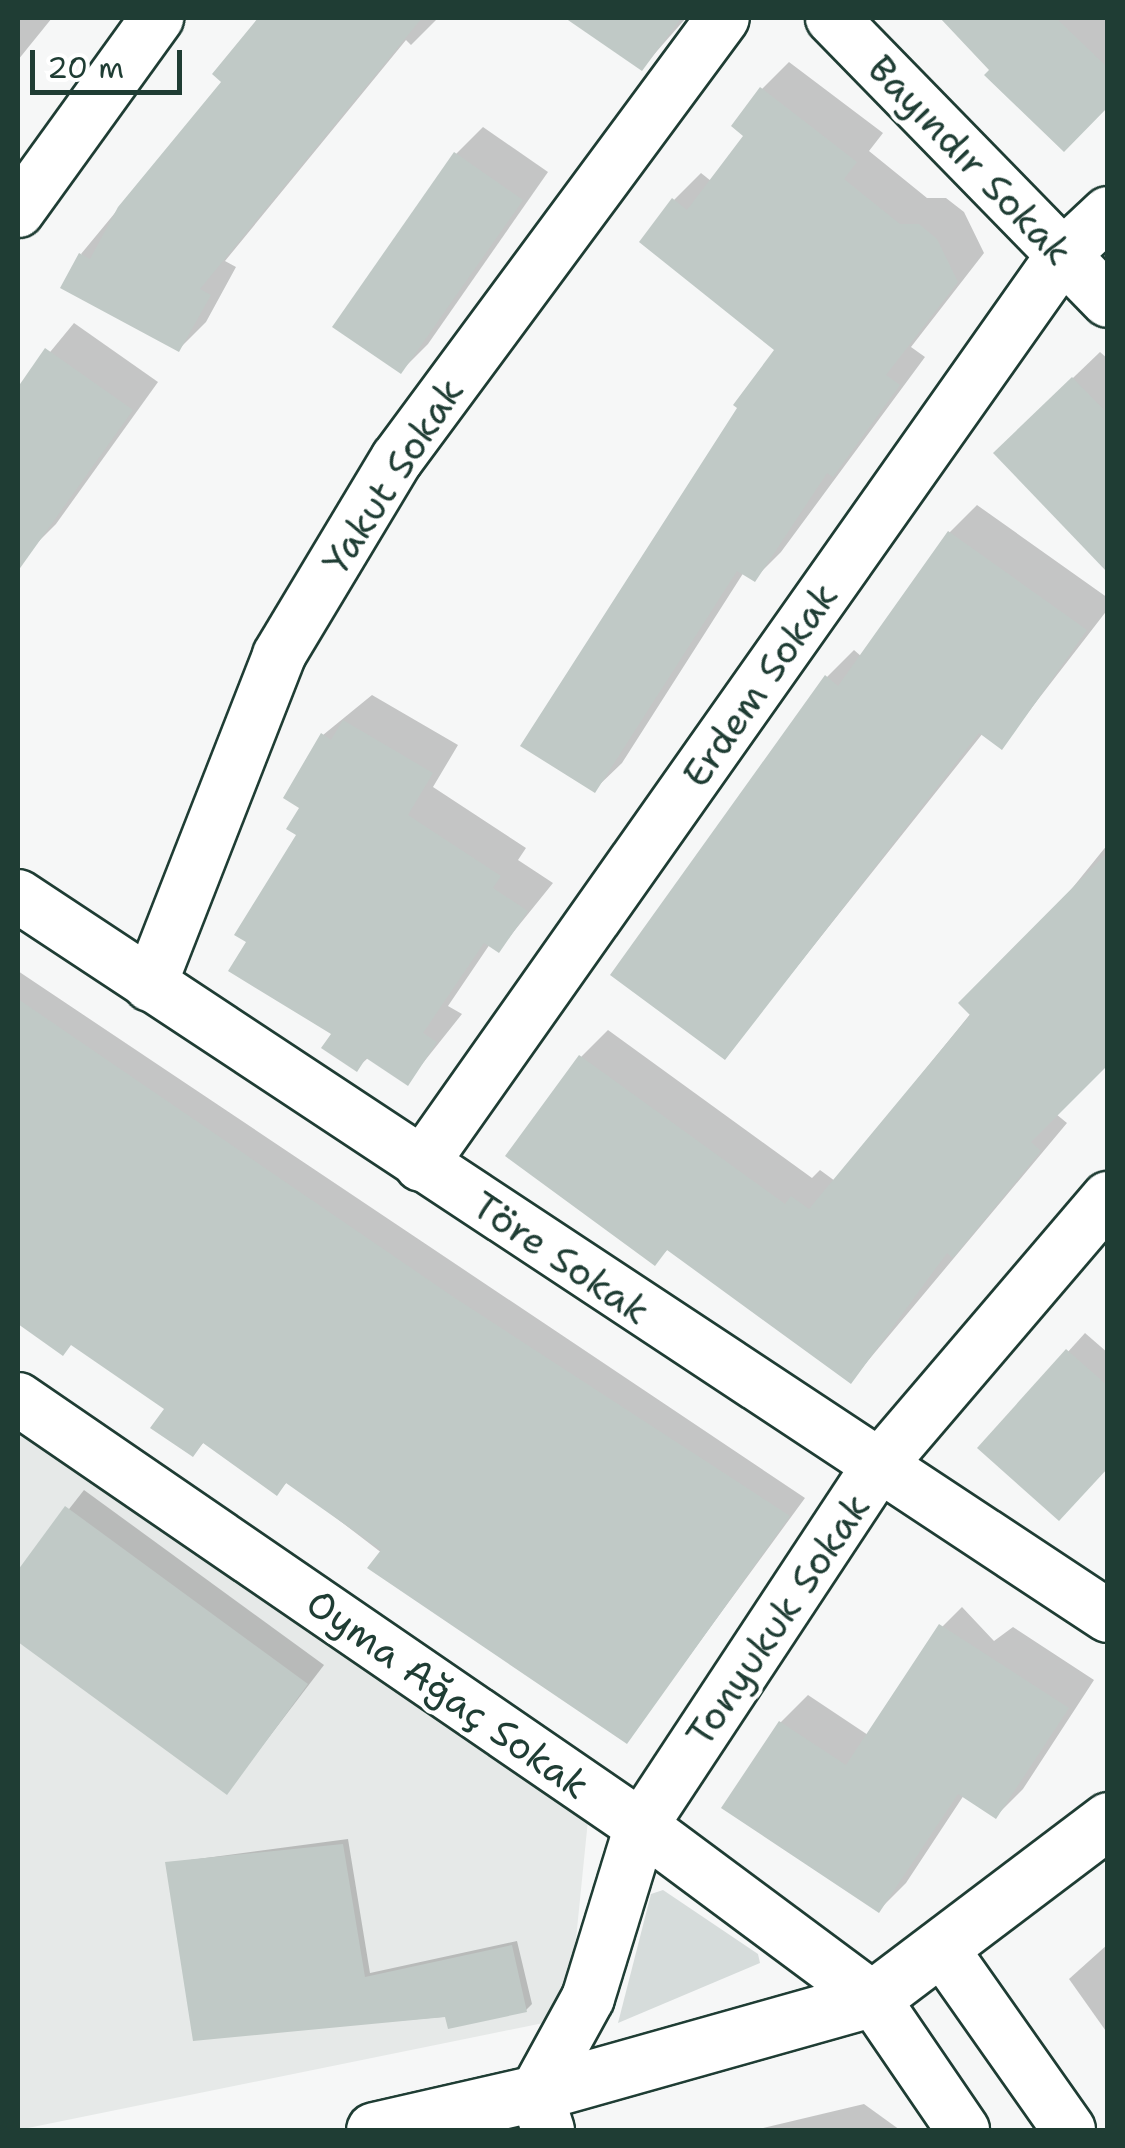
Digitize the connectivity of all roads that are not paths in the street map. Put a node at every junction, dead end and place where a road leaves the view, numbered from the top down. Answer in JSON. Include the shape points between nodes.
{"nodes":[{"id":1,"x":157,"y":18,"type":"edge"},
{"id":2,"x":723,"y":18,"type":"edge"},
{"id":3,"x":832,"y":18,"type":"edge"},
{"id":4,"x":18,"y":211,"type":"edge"},
{"id":5,"x":1108,"y":214,"type":"edge"},
{"id":6,"x":1062,"y":256,"type":"junction"},
{"id":7,"x":1108,"y":301,"type":"edge"},
{"id":8,"x":18,"y":896,"type":"edge"},
{"id":9,"x":150,"y":985,"type":"junction"},
{"id":10,"x":421,"y":1165,"type":"junction"},
{"id":11,"x":1108,"y":1198,"type":"edge"},
{"id":12,"x":18,"y":1398,"type":"edge"},
{"id":13,"x":878,"y":1467,"type":"junction"},
{"id":14,"x":1108,"y":1616,"type":"edge"},
{"id":15,"x":1108,"y":1820,"type":"edge"},
{"id":16,"x":641,"y":1826,"type":"junction"},
{"id":17,"x":942,"y":1949,"type":"junction"},
{"id":18,"x":873,"y":1998,"type":"junction"},
{"id":19,"x":542,"y":2112,"type":"edge"},
{"id":20,"x":374,"y":2130,"type":"edge"},
{"id":21,"x":963,"y":2130,"type":"edge"},
{"id":22,"x":1070,"y":2130,"type":"edge"}],
"edges":[{"from":1,"to":4,"type":"street"},
{"from":2,"to":9,"type":"street","name":"Yakut Sokak","via":[[397,459],[279,655]]},
{"from":3,"to":6,"type":"street","name":"Bayındır Sokak"},
{"from":5,"to":6,"type":"street","name":"Erdem Sokak"},
{"from":6,"to":7,"type":"street","name":"Bayındır Sokak"},
{"from":6,"to":10,"type":"street","name":"Erdem Sokak"},
{"from":8,"to":9,"type":"street","name":"Töre Sokak"},
{"from":9,"to":10,"type":"street","name":"Töre Sokak"},
{"from":10,"to":13,"type":"street","name":"Töre Sokak"},
{"from":11,"to":13,"type":"street","name":"Tonyukuk Sokak"},
{"from":12,"to":16,"type":"street","name":"Oyma Ağaç Sokak"},
{"from":13,"to":14,"type":"street","name":"Töre Sokak"},
{"from":13,"to":16,"type":"street","name":"Tonyukuk Sokak"},
{"from":15,"to":17,"type":"main road"},
{"from":16,"to":18,"type":"street","name":"Oyma Ağaç Sokak"},
{"from":16,"to":19,"type":"street","name":"Tonyukuk Sokak","via":[[588,1998]]},
{"from":17,"to":18,"type":"main road"},
{"from":17,"to":22,"type":"street"},
{"from":18,"to":19,"type":"main road"},
{"from":18,"to":21,"type":"street","name":"Oyma Ağaç Sokak"},
{"from":19,"to":20,"type":"main road"}]}
